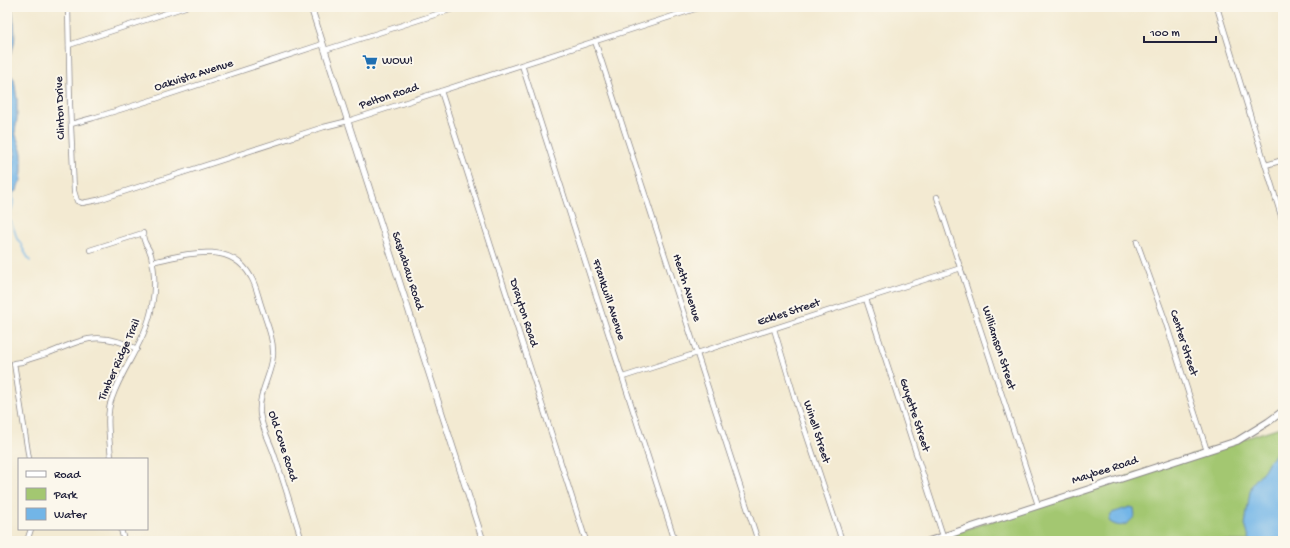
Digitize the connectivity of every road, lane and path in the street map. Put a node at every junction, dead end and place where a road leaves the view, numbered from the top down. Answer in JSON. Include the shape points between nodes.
{"nodes":[{"id":1,"x":68,"y":7,"type":"edge"},
{"id":2,"x":185,"y":7,"type":"edge"},
{"id":3,"x":311,"y":7,"type":"edge"},
{"id":4,"x":459,"y":7,"type":"edge"},
{"id":5,"x":701,"y":7,"type":"edge"},
{"id":6,"x":1217,"y":7,"type":"edge"},
{"id":7,"x":694,"y":8,"type":"edge"},
{"id":8,"x":595,"y":41,"type":"junction"},
{"id":9,"x":69,"y":45,"type":"junction"},
{"id":10,"x":324,"y":47,"type":"junction"},
{"id":11,"x":522,"y":65,"type":"junction"},
{"id":12,"x":441,"y":91,"type":"junction"},
{"id":13,"x":348,"y":121,"type":"junction"},
{"id":14,"x":71,"y":124,"type":"junction"},
{"id":15,"x":1283,"y":160,"type":"edge"},
{"id":16,"x":1266,"y":166,"type":"junction"},
{"id":17,"x":937,"y":197,"type":"dead end"},
{"id":18,"x":82,"y":203,"type":"joint"},
{"id":19,"x":1283,"y":222,"type":"edge"},
{"id":20,"x":1137,"y":242,"type":"dead end"},
{"id":21,"x":90,"y":250,"type":"dead end"},
{"id":22,"x":152,"y":262,"type":"junction"},
{"id":23,"x":961,"y":268,"type":"junction"},
{"id":24,"x":866,"y":299,"type":"junction"},
{"id":25,"x":774,"y":329,"type":"junction"},
{"id":26,"x":137,"y":349,"type":"junction"},
{"id":27,"x":697,"y":352,"type":"junction"},
{"id":28,"x":623,"y":377,"type":"junction"},
{"id":29,"x":1283,"y":411,"type":"edge"},
{"id":30,"x":1207,"y":451,"type":"junction"},
{"id":31,"x":29,"y":458,"type":"edge"},
{"id":32,"x":111,"y":458,"type":"edge"},
{"id":33,"x":1038,"y":505,"type":"junction"},
{"id":34,"x":31,"y":530,"type":"edge"},
{"id":35,"x":121,"y":530,"type":"edge"},
{"id":36,"x":943,"y":536,"type":"junction"},
{"id":37,"x":27,"y":541,"type":"edge"},
{"id":38,"x":124,"y":541,"type":"edge"},
{"id":39,"x":302,"y":541,"type":"edge"},
{"id":40,"x":483,"y":541,"type":"edge"},
{"id":41,"x":586,"y":541,"type":"edge"},
{"id":42,"x":675,"y":541,"type":"edge"},
{"id":43,"x":758,"y":541,"type":"edge"},
{"id":44,"x":842,"y":541,"type":"edge"},
{"id":45,"x":929,"y":541,"type":"edge"}],
"edges":[{"from":1,"to":9,"type":"street","name":"Clinton Drive"},
{"from":2,"to":9,"type":"street"},
{"from":3,"to":10,"type":"street","name":"Sashabaw Road"},
{"from":4,"to":10,"type":"street","name":"Oakvista Avenue"},
{"from":5,"to":7,"type":"street","name":"Pelton Road"},
{"from":6,"to":16,"type":"street"},
{"from":7,"to":8,"type":"street","name":"Pelton Road"},
{"from":8,"to":11,"type":"street","name":"Pelton Road"},
{"from":8,"to":27,"type":"street","name":"Heath Avenue"},
{"from":9,"to":14,"type":"street","name":"Clinton Drive"},
{"from":10,"to":13,"type":"street","name":"Sashabaw Road"},
{"from":10,"to":14,"type":"street","name":"Oakvista Avenue"},
{"from":11,"to":12,"type":"street","name":"Pelton Road"},
{"from":11,"to":28,"type":"street","name":"Frankwill Avenue"},
{"from":12,"to":13,"type":"street","name":"Pelton Road"},
{"from":12,"to":41,"type":"street","name":"Drayton Road"},
{"from":13,"to":18,"type":"street","name":"Pelton Road"},
{"from":13,"to":40,"type":"street","name":"Sashabaw Road"},
{"from":14,"to":18,"type":"street","name":"Clinton Drive","via":[[74,191],[77,201]]},
{"from":15,"to":16,"type":"street"},
{"from":16,"to":19,"type":"street"},
{"from":17,"to":23,"type":"street","name":"Williamson Street"},
{"from":20,"to":30,"type":"street","name":"Center Street"},
{"from":21,"to":22,"type":"street","name":"Timber Ridge Trail","via":[[143,232],[143,241]]},
{"from":22,"to":26,"type":"street","name":"Timber Ridge Trail","via":[[152,307]]},
{"from":22,"to":39,"type":"street","name":"Old Cove Road","via":[[213,252],[230,257],[252,278],[270,334],[273,354],[269,374],[261,392],[260,417]]},
{"from":23,"to":24,"type":"street","name":"Eckles Street"},
{"from":23,"to":33,"type":"street","name":"Williamson Street"},
{"from":24,"to":25,"type":"street","name":"Eckles Street"},
{"from":24,"to":36,"type":"street","name":"Guyette Street"},
{"from":25,"to":27,"type":"street","name":"Eckles Street"},
{"from":25,"to":44,"type":"street","name":"Winell Street"},
{"from":26,"to":31,"type":"street","via":[[111,339],[88,339],[14,363]]},
{"from":26,"to":32,"type":"street","name":"Timber Ridge Trail","via":[[111,399]]},
{"from":27,"to":28,"type":"street","name":"Eckles Street"},
{"from":27,"to":43,"type":"street","name":"Heath Avenue"},
{"from":28,"to":42,"type":"street","name":"Frankwill Avenue"},
{"from":29,"to":30,"type":"main road","name":"Maybee Road","via":[[1237,441]]},
{"from":30,"to":33,"type":"main road","name":"Maybee Road"},
{"from":33,"to":36,"type":"main road","name":"Maybee Road"},
{"from":34,"to":37,"type":"street"},
{"from":35,"to":38,"type":"street"},
{"from":36,"to":45,"type":"main road","name":"Maybee Road"}]}
